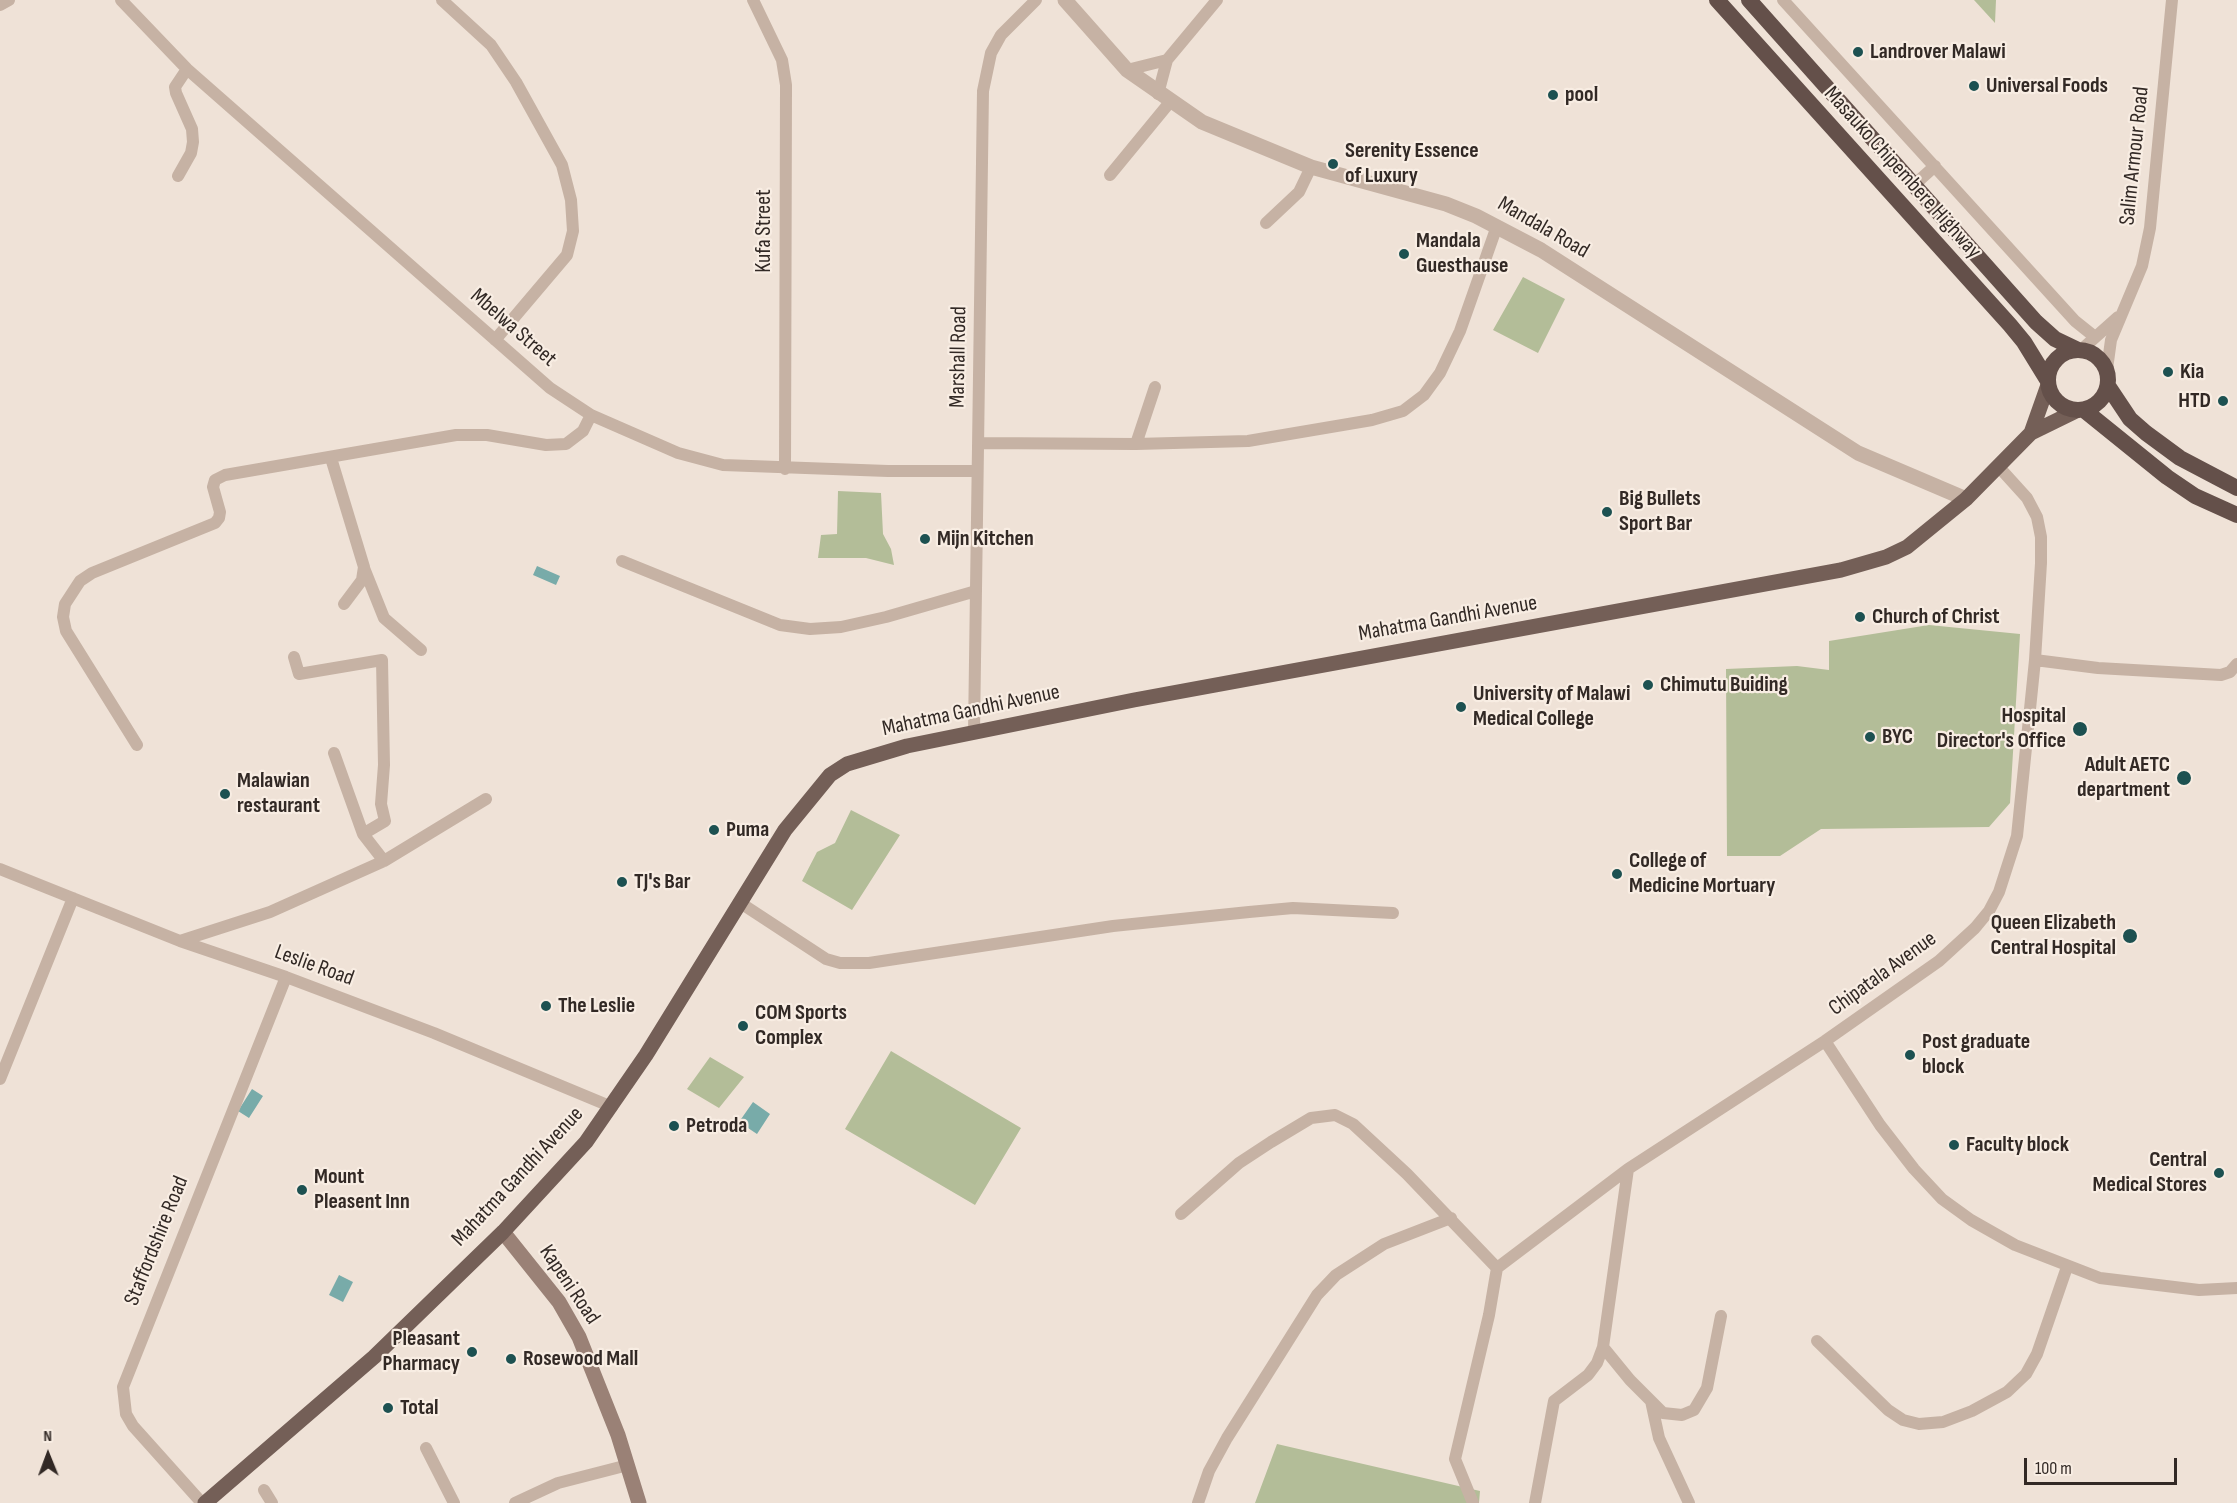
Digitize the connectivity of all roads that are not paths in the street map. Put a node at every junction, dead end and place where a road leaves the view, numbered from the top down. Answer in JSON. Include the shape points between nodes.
{"nodes":[{"id":1,"x":9,"y":0,"type":"edge"},
{"id":2,"x":121,"y":0,"type":"edge"},
{"id":3,"x":442,"y":0,"type":"edge"},
{"id":4,"x":753,"y":0,"type":"edge"},
{"id":5,"x":1036,"y":0,"type":"edge"},
{"id":6,"x":1065,"y":0,"type":"edge"},
{"id":7,"x":1217,"y":0,"type":"edge"},
{"id":8,"x":1717,"y":0,"type":"edge"},
{"id":9,"x":1749,"y":0,"type":"edge"},
{"id":10,"x":1783,"y":0,"type":"edge"},
{"id":11,"x":2172,"y":0,"type":"edge"},
{"id":12,"x":0,"y":5,"type":"edge"},
{"id":13,"x":1167,"y":60,"type":"junction"},
{"id":14,"x":186,"y":69,"type":"junction"},
{"id":15,"x":1127,"y":70,"type":"junction"},
{"id":16,"x":1164,"y":98,"type":"junction"},
{"id":17,"x":1311,"y":166,"type":"junction"},
{"id":18,"x":1935,"y":166,"type":"junction"},
{"id":19,"x":1110,"y":175,"type":"dead end"},
{"id":20,"x":178,"y":176,"type":"dead end"},
{"id":21,"x":1914,"y":185,"type":"junction"},
{"id":22,"x":1266,"y":224,"type":"dead end"},
{"id":23,"x":1497,"y":226,"type":"junction"},
{"id":24,"x":2123,"y":312,"type":"junction"},
{"id":25,"x":2095,"y":337,"type":"junction"},
{"id":26,"x":495,"y":340,"type":"junction"},
{"id":27,"x":2080,"y":350,"type":"junction"},
{"id":28,"x":2107,"y":377,"type":"junction"},
{"id":29,"x":2048,"y":383,"type":"junction"},
{"id":30,"x":1155,"y":387,"type":"dead end"},
{"id":31,"x":2081,"y":410,"type":"junction"},
{"id":32,"x":591,"y":415,"type":"junction"},
{"id":33,"x":2031,"y":434,"type":"junction"},
{"id":34,"x":979,"y":443,"type":"junction"},
{"id":35,"x":1136,"y":444,"type":"junction"},
{"id":36,"x":331,"y":458,"type":"junction"},
{"id":37,"x":1998,"y":466,"type":"junction"},
{"id":38,"x":785,"y":469,"type":"junction"},
{"id":39,"x":977,"y":471,"type":"junction"},
{"id":40,"x":2237,"y":488,"type":"edge"},
{"id":41,"x":1966,"y":499,"type":"junction"},
{"id":42,"x":2237,"y":515,"type":"edge"},
{"id":43,"x":622,"y":561,"type":"dead end"},
{"id":44,"x":364,"y":567,"type":"junction"},
{"id":45,"x":976,"y":591,"type":"junction"},
{"id":46,"x":344,"y":604,"type":"dead end"},
{"id":47,"x":421,"y":650,"type":"dead end"},
{"id":48,"x":294,"y":657,"type":"dead end"},
{"id":49,"x":2035,"y":660,"type":"junction"},
{"id":50,"x":2237,"y":664,"type":"edge"},
{"id":51,"x":974,"y":732,"type":"junction"},
{"id":52,"x":137,"y":745,"type":"dead end"},
{"id":53,"x":334,"y":753,"type":"dead end"},
{"id":54,"x":486,"y":799,"type":"dead end"},
{"id":55,"x":363,"y":834,"type":"junction"},
{"id":56,"x":384,"y":861,"type":"junction"},
{"id":57,"x":0,"y":870,"type":"edge"},
{"id":58,"x":73,"y":898,"type":"junction"},
{"id":59,"x":739,"y":902,"type":"junction"},
{"id":60,"x":1393,"y":913,"type":"dead end"},
{"id":61,"x":180,"y":941,"type":"junction"},
{"id":62,"x":286,"y":977,"type":"junction"},
{"id":63,"x":1825,"y":1041,"type":"junction"},
{"id":64,"x":0,"y":1079,"type":"edge"},
{"id":65,"x":612,"y":1107,"type":"junction"},
{"id":66,"x":1628,"y":1169,"type":"junction"},
{"id":67,"x":1181,"y":1214,"type":"dead end"},
{"id":68,"x":1451,"y":1218,"type":"junction"},
{"id":69,"x":503,"y":1232,"type":"junction"},
{"id":70,"x":2067,"y":1267,"type":"junction"},
{"id":71,"x":1497,"y":1268,"type":"junction"},
{"id":72,"x":2237,"y":1288,"type":"edge"},
{"id":73,"x":1722,"y":1316,"type":"dead end"},
{"id":74,"x":1817,"y":1341,"type":"dead end"},
{"id":75,"x":1603,"y":1347,"type":"junction"},
{"id":76,"x":1651,"y":1401,"type":"junction"},
{"id":77,"x":426,"y":1448,"type":"dead end"},
{"id":78,"x":628,"y":1465,"type":"junction"},
{"id":79,"x":264,"y":1490,"type":"dead end"},
{"id":80,"x":203,"y":1503,"type":"edge"},
{"id":81,"x":272,"y":1503,"type":"edge"},
{"id":82,"x":454,"y":1503,"type":"edge"},
{"id":83,"x":515,"y":1503,"type":"edge"},
{"id":84,"x":639,"y":1503,"type":"edge"},
{"id":85,"x":1198,"y":1503,"type":"edge"},
{"id":86,"x":1473,"y":1503,"type":"edge"},
{"id":87,"x":1535,"y":1503,"type":"edge"},
{"id":88,"x":1689,"y":1503,"type":"edge"}],
"edges":[{"from":1,"to":12,"type":"street"},
{"from":2,"to":14,"type":"street","name":"Mbelwa Street"},
{"from":3,"to":26,"type":"street","via":[[491,45],[516,82],[562,165],[571,200],[573,231],[567,255]]},
{"from":4,"to":38,"type":"street","name":"Kufa Street","via":[[782,60],[786,85]]},
{"from":5,"to":34,"type":"street","name":"Marshall Road","via":[[1000,34],[991,53],[983,91]]},
{"from":6,"to":15,"type":"street","name":"Mandala Road"},
{"from":7,"to":13,"type":"street"},
{"from":8,"to":29,"type":"highway","name":"Masauko Chipembere Highway","via":[[2010,325]]},
{"from":9,"to":21,"type":"highway","name":"Masauko Chipembere Highway"},
{"from":10,"to":18,"type":"street"},
{"from":11,"to":24,"type":"street","name":"Salim Armour Road","via":[[2150,228],[2142,266]]},
{"from":13,"to":15,"type":"street"},
{"from":13,"to":16,"type":"street"},
{"from":14,"to":20,"type":"street","via":[[175,87],[192,129],[193,142]]},
{"from":14,"to":26,"type":"street","name":"Mbelwa Street"},
{"from":15,"to":16,"type":"street","name":"Mandala Road"},
{"from":16,"to":17,"type":"street","name":"Mandala Road","via":[[1227,134]]},
{"from":16,"to":19,"type":"street"},
{"from":17,"to":22,"type":"street","via":[[1299,192]]},
{"from":17,"to":23,"type":"street","name":"Mandala Road","via":[[1446,204]]},
{"from":18,"to":21,"type":"street"},
{"from":18,"to":25,"type":"street","via":[[2075,321]]},
{"from":21,"to":27,"type":"highway","name":"Masauko Chipembere Highway","via":[[2036,322],[2055,339]]},
{"from":23,"to":35,"type":"street","via":[[1460,331],[1440,374],[1424,395],[1403,411],[1248,441]]},
{"from":23,"to":41,"type":"street","name":"Mandala Road","via":[[1541,250],[1858,453]]},
{"from":24,"to":25,"type":"street","name":"Salim Armour Road"},
{"from":24,"to":28,"type":"street","name":"Salim Armour Road","via":[[2111,340]]},
{"from":25,"to":27,"type":"street","name":"Salim Armour Road"},
{"from":26,"to":32,"type":"street","name":"Mbelwa Street","via":[[550,388]]},
{"from":27,"to":28,"type":"highway","via":[[2097,356]]},
{"from":27,"to":29,"type":"highway","via":[[2060,356],[2049,372]]},
{"from":28,"to":31,"type":"highway","via":[[2103,397]]},
{"from":28,"to":40,"type":"highway","via":[[2130,419],[2146,434],[2180,458]]},
{"from":29,"to":31,"type":"highway","via":[[2062,405]]},
{"from":29,"to":33,"type":"main road","name":"Mahatma Gandhi Avenue"},
{"from":30,"to":35,"type":"street"},
{"from":31,"to":33,"type":"main road","name":"Mahatma Gandhi Avenue"},
{"from":31,"to":42,"type":"highway","via":[[2195,496]]},
{"from":32,"to":36,"type":"street","via":[[583,431],[566,444],[456,435]]},
{"from":32,"to":38,"type":"street","name":"Mbelwa Street","via":[[702,461]]},
{"from":33,"to":37,"type":"main road","name":"Mahatma Gandhi Avenue"},
{"from":34,"to":35,"type":"street"},
{"from":34,"to":39,"type":"street","name":"Marshall Road"},
{"from":36,"to":44,"type":"street"},
{"from":36,"to":52,"type":"street","via":[[225,475],[215,480],[213,487],[220,512],[215,523],[92,573],[72,591],[65,604],[66,631]]},
{"from":37,"to":41,"type":"main road","name":"Mahatma Gandhi Avenue"},
{"from":37,"to":49,"type":"street","name":"Chipatala Avenue","via":[[2027,498],[2041,537]]},
{"from":38,"to":39,"type":"street","name":"Mbelwa Street"},
{"from":39,"to":45,"type":"street","name":"Marshall Road"},
{"from":41,"to":51,"type":"main road","name":"Mahatma Gandhi Avenue","via":[[1907,547],[1841,570]]},
{"from":43,"to":45,"type":"street","via":[[780,625],[810,629],[886,617]]},
{"from":44,"to":46,"type":"street","via":[[362,580]]},
{"from":44,"to":47,"type":"street","via":[[384,618]]},
{"from":45,"to":51,"type":"street","name":"Marshall Road"},
{"from":48,"to":55,"type":"street","via":[[299,674],[382,660],[381,804],[385,821]]},
{"from":49,"to":50,"type":"street","via":[[2221,675]]},
{"from":49,"to":63,"type":"street","name":"Chipatala Avenue","via":[[2017,836],[1989,911],[1939,961]]},
{"from":51,"to":59,"type":"main road","name":"Mahatma Gandhi Avenue","via":[[876,753],[830,775],[785,830]]},
{"from":53,"to":55,"type":"street"},
{"from":54,"to":56,"type":"street"},
{"from":55,"to":56,"type":"street"},
{"from":56,"to":61,"type":"street","via":[[270,912]]},
{"from":57,"to":58,"type":"street","name":"Leslie Road"},
{"from":58,"to":61,"type":"street","name":"Leslie Road"},
{"from":58,"to":64,"type":"street"},
{"from":59,"to":60,"type":"street","via":[[826,959],[840,963],[891,960],[1113,926],[1293,908]]},
{"from":59,"to":65,"type":"main road","name":"Mahatma Gandhi Avenue"},
{"from":61,"to":62,"type":"street","name":"Leslie Road"},
{"from":62,"to":65,"type":"street","name":"Leslie Road"},
{"from":62,"to":80,"type":"street","name":"Staffordshire Road","via":[[123,1387],[126,1414],[133,1426]]},
{"from":63,"to":66,"type":"street","name":"Chipatala Avenue"},
{"from":63,"to":70,"type":"street","via":[[1880,1125],[1942,1199],[2006,1240]]},
{"from":65,"to":69,"type":"main road","name":"Mahatma Gandhi Avenue","via":[[586,1142]]},
{"from":66,"to":71,"type":"street","name":"Chipatala Avenue"},
{"from":66,"to":75,"type":"street"},
{"from":67,"to":68,"type":"street","via":[[1239,1163],[1271,1142],[1311,1118],[1335,1115],[1353,1124]]},
{"from":68,"to":71,"type":"street"},
{"from":68,"to":85,"type":"street","via":[[1384,1244],[1336,1275],[1317,1295],[1227,1438]]},
{"from":69,"to":78,"type":"main road","name":"Kapeni Road","via":[[559,1302],[579,1336]]},
{"from":69,"to":80,"type":"main road","name":"Mahatma Gandhi Avenue","via":[[366,1363]]},
{"from":70,"to":72,"type":"street","via":[[2100,1278],[2154,1286]]},
{"from":70,"to":74,"type":"street","via":[[2037,1354],[2026,1374],[2007,1392],[1943,1422],[1919,1424],[1903,1420]]},
{"from":71,"to":86,"type":"street","via":[[1455,1459]]},
{"from":73,"to":76,"type":"street","via":[[1707,1388],[1700,1403],[1694,1410],[1672,1415],[1663,1413]]},
{"from":75,"to":76,"type":"street"},
{"from":75,"to":87,"type":"street","via":[[1588,1375],[1554,1401]]},
{"from":76,"to":88,"type":"street","via":[[1659,1438]]},
{"from":77,"to":82,"type":"street"},
{"from":78,"to":83,"type":"street","via":[[558,1483]]},
{"from":78,"to":84,"type":"main road","name":"Kapeni Road"},
{"from":79,"to":81,"type":"street"}]}
